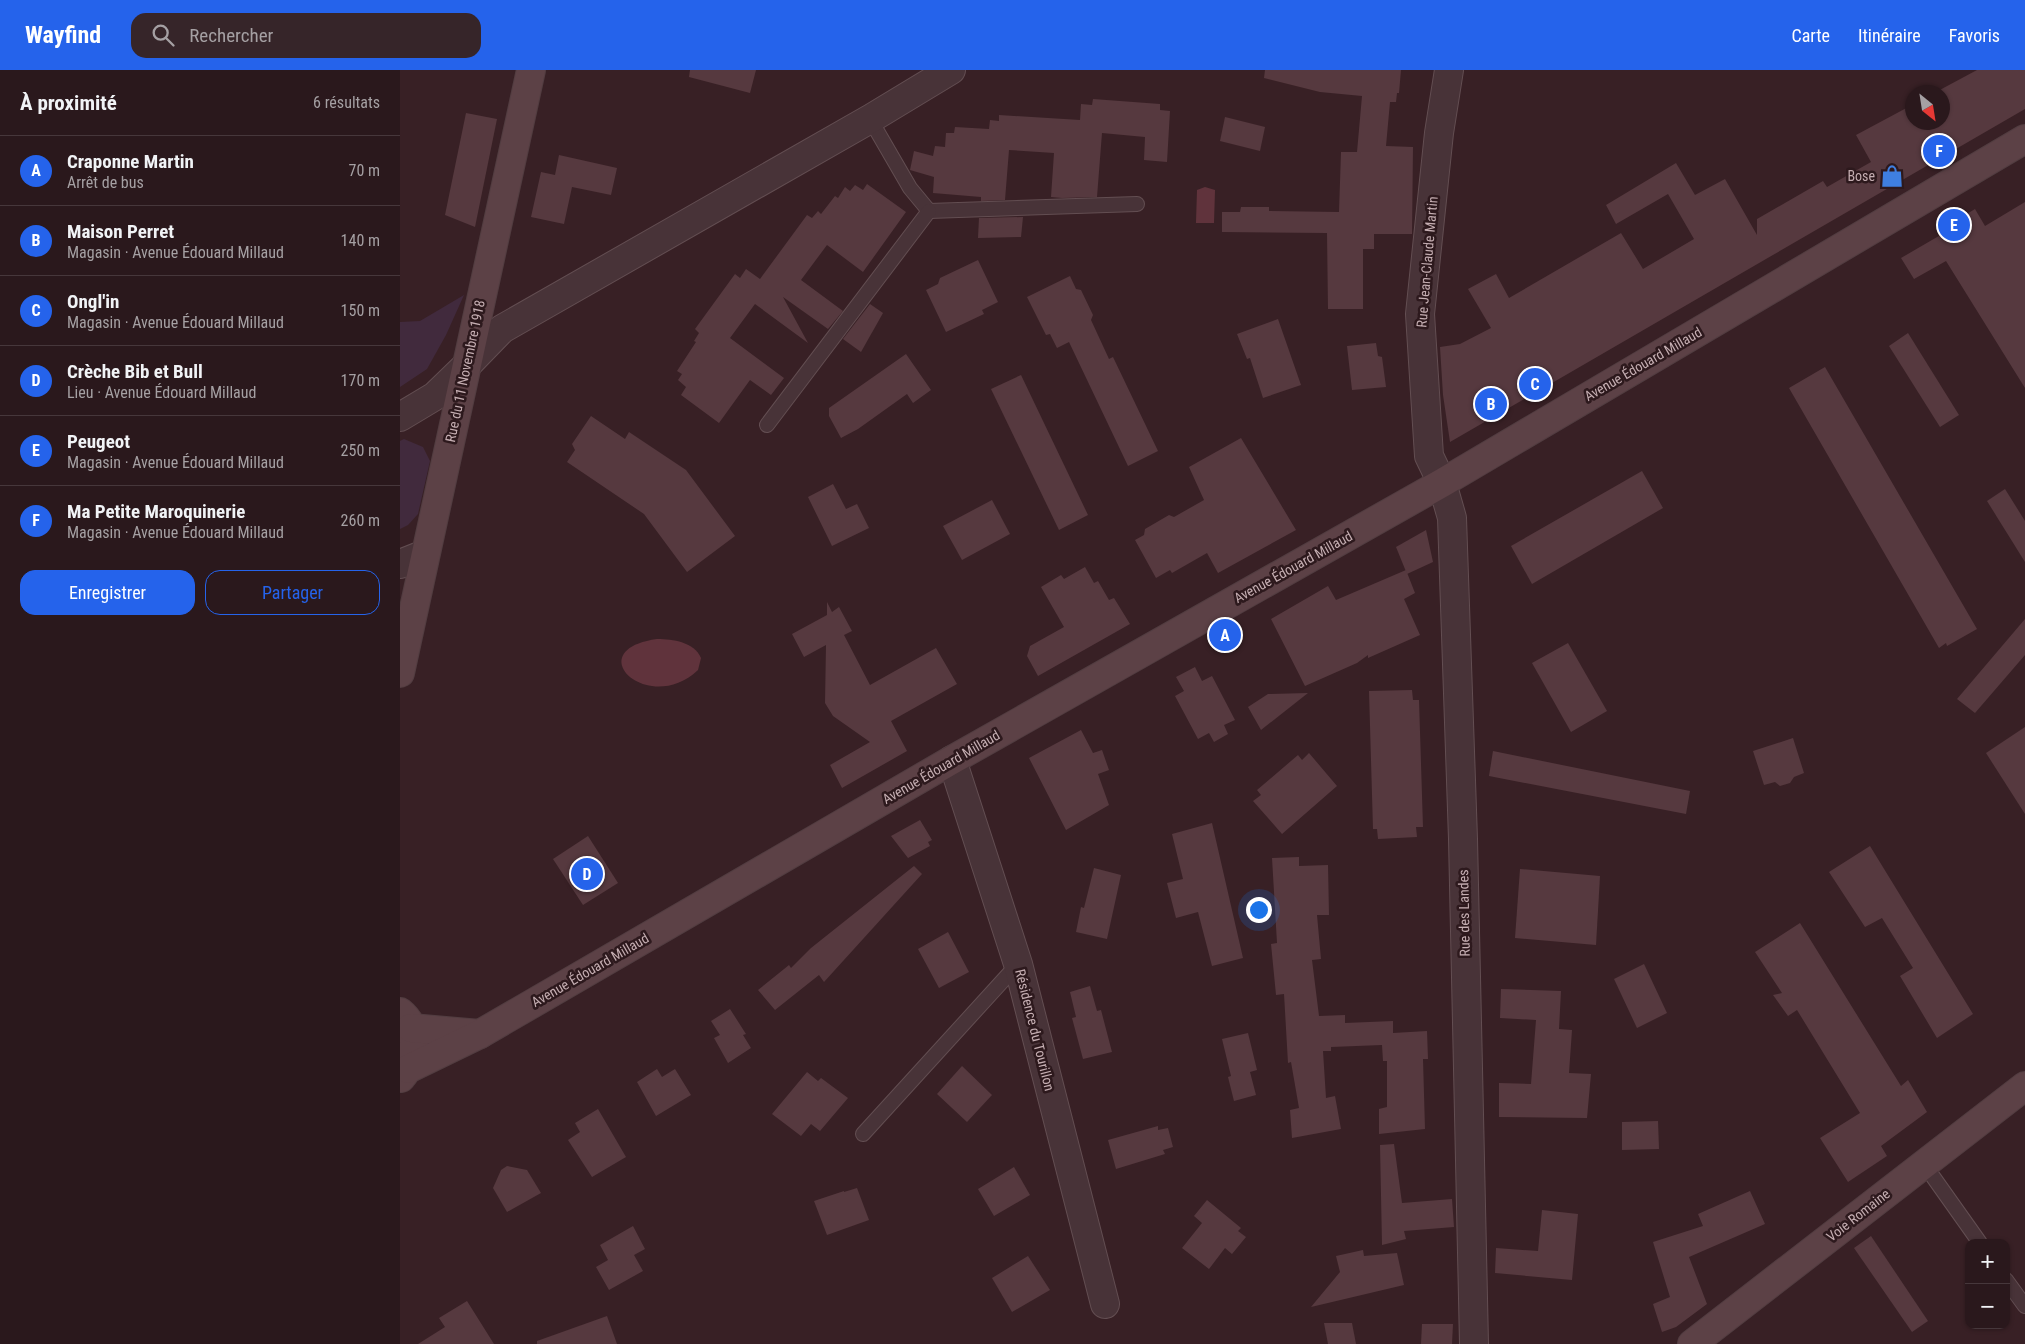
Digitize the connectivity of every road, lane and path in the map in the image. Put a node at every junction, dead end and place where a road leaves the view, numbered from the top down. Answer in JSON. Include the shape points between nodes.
{"nodes":[{"id":1,"x":531,"y":70,"type":"edge"},
{"id":2,"x":951,"y":70,"type":"edge"},
{"id":3,"x":1449,"y":70,"type":"edge"},
{"id":4,"x":870,"y":120,"type":"junction"},
{"id":5,"x":2025,"y":139,"type":"edge"},
{"id":6,"x":1137,"y":204,"type":"dead end"},
{"id":7,"x":929,"y":210,"type":"junction"},
{"id":8,"x":466,"y":366,"type":"junction"},
{"id":9,"x":400,"y":416,"type":"edge"},
{"id":10,"x":767,"y":425,"type":"dead end"},
{"id":11,"x":1442,"y":483,"type":"junction"},
{"id":12,"x":412,"y":559,"type":"edge"},
{"id":13,"x":400,"y":673,"type":"edge"},
{"id":14,"x":952,"y":760,"type":"junction"},
{"id":15,"x":1018,"y":964,"type":"junction"},
{"id":16,"x":406,"y":1020,"type":"edge"},
{"id":17,"x":480,"y":1034,"type":"junction"},
{"id":18,"x":404,"y":1074,"type":"edge"},
{"id":19,"x":2025,"y":1086,"type":"edge"},
{"id":20,"x":863,"y":1134,"type":"dead end"},
{"id":21,"x":1924,"y":1164,"type":"junction"},
{"id":22,"x":1977,"y":1239,"type":"edge"},
{"id":23,"x":2009,"y":1284,"type":"edge"},
{"id":24,"x":1105,"y":1304,"type":"dead end"},
{"id":25,"x":2025,"y":1306,"type":"edge"},
{"id":26,"x":1474,"y":1344,"type":"edge"},
{"id":27,"x":1692,"y":1344,"type":"edge"}],
"edges":[{"from":1,"to":8,"type":"main road","name":"Rue du 11 Novembre 1918"},
{"from":2,"to":4,"type":"street"},
{"from":3,"to":11,"type":"street","name":"Rue Jean-Claude Martin","via":[[1420,314],[1429,456]]},
{"from":4,"to":7,"type":"lane","via":[[910,188]]},
{"from":4,"to":8,"type":"street","via":[[502,328]]},
{"from":5,"to":11,"type":"main road","name":"Avenue Édouard Millaud"},
{"from":6,"to":7,"type":"lane"},
{"from":7,"to":10,"type":"lane"},
{"from":8,"to":9,"type":"street","via":[[435,396]]},
{"from":8,"to":12,"type":"main road","name":"Rue du 11 Novembre 1918"},
{"from":11,"to":14,"type":"main road","name":"Avenue Édouard Millaud"},
{"from":11,"to":26,"type":"street","name":"Rue des Landes","via":[[1452,518]]},
{"from":12,"to":13,"type":"main road","name":"Rue du 11 Novembre 1918"},
{"from":14,"to":15,"type":"street","name":"Résidence du Tourillon"},
{"from":14,"to":17,"type":"main road","name":"Avenue Édouard Millaud"},
{"from":15,"to":20,"type":"lane"},
{"from":15,"to":24,"type":"street","name":"Résidence du Tourillon"},
{"from":16,"to":17,"type":"main road"},
{"from":16,"to":18,"type":"main road","via":[[414,1042],[413,1056]]},
{"from":17,"to":18,"type":"main road","name":"Avenue Édouard Millaud"},
{"from":19,"to":21,"type":"main road","name":"Voie Romaine"},
{"from":21,"to":22,"type":"lane"},
{"from":21,"to":27,"type":"main road","name":"Voie Romaine"},
{"from":23,"to":25,"type":"lane"}]}
